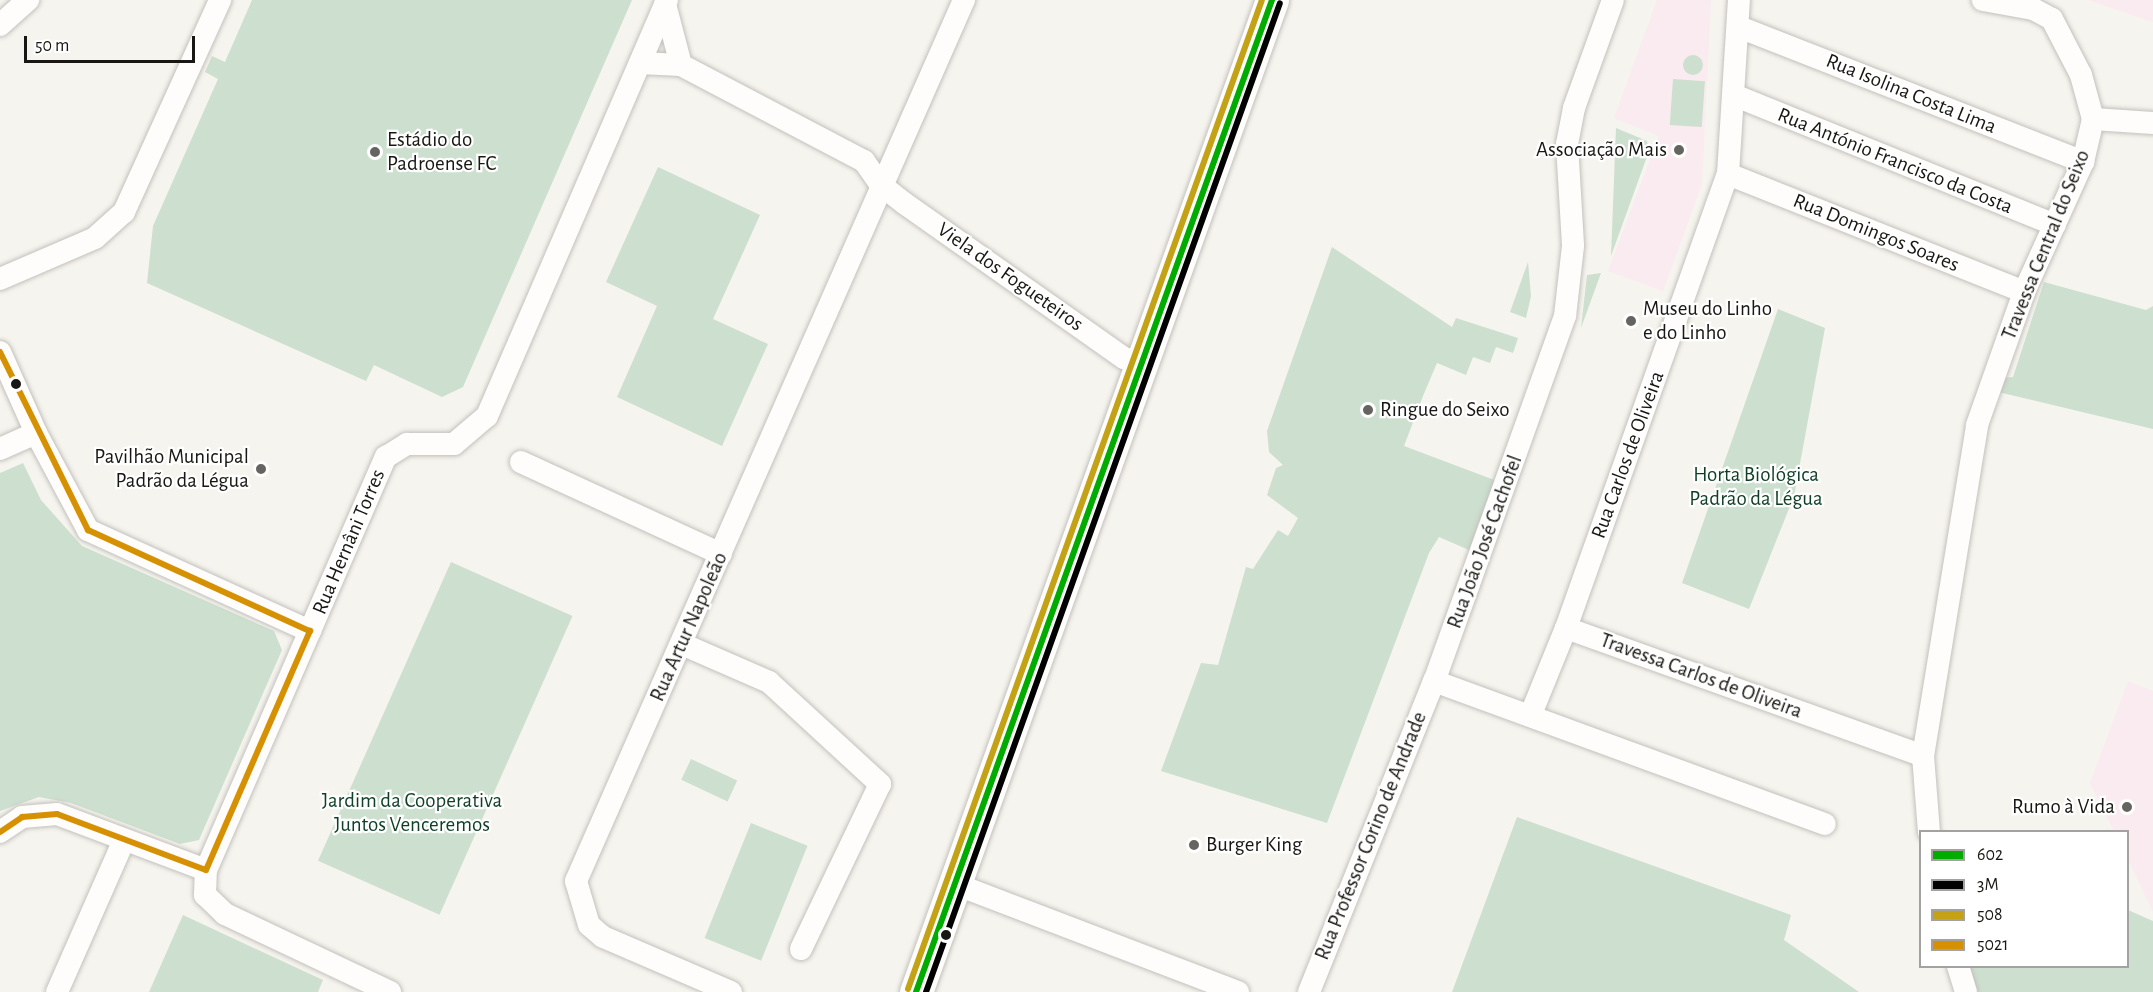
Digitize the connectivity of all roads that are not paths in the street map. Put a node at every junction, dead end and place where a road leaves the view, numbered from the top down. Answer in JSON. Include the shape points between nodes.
{"nodes":[{"id":1,"x":28,"y":0,"type":"edge"},
{"id":2,"x":220,"y":0,"type":"edge"},
{"id":3,"x":964,"y":0,"type":"edge"},
{"id":4,"x":1272,"y":0,"type":"edge"},
{"id":5,"x":1613,"y":0,"type":"edge"},
{"id":6,"x":1739,"y":0,"type":"edge"},
{"id":7,"x":1983,"y":0,"type":"edge"},
{"id":8,"x":666,"y":2,"type":"edge"},
{"id":9,"x":2022,"y":3,"type":"edge"},
{"id":10,"x":0,"y":25,"type":"edge"},
{"id":11,"x":1739,"y":27,"type":"junction"},
{"id":12,"x":640,"y":63,"type":"junction"},
{"id":13,"x":681,"y":65,"type":"junction"},
{"id":14,"x":1736,"y":96,"type":"junction"},
{"id":15,"x":2094,"y":118,"type":"junction"},
{"id":16,"x":2153,"y":123,"type":"edge"},
{"id":17,"x":2084,"y":162,"type":"junction"},
{"id":18,"x":1728,"y":174,"type":"junction"},
{"id":19,"x":881,"y":185,"type":"junction"},
{"id":20,"x":2055,"y":225,"type":"junction"},
{"id":21,"x":0,"y":279,"type":"edge"},
{"id":22,"x":2024,"y":292,"type":"junction"},
{"id":23,"x":0,"y":352,"type":"edge"},
{"id":24,"x":1142,"y":363,"type":"junction"},
{"id":25,"x":36,"y":433,"type":"junction"},
{"id":26,"x":0,"y":449,"type":"edge"},
{"id":27,"x":521,"y":462,"type":"dead end"},
{"id":28,"x":721,"y":554,"type":"junction"},
{"id":29,"x":1566,"y":628,"type":"junction"},
{"id":30,"x":310,"y":632,"type":"junction"},
{"id":31,"x":682,"y":644,"type":"junction"},
{"id":32,"x":1434,"y":681,"type":"junction"},
{"id":33,"x":1531,"y":714,"type":"junction"},
{"id":34,"x":1923,"y":756,"type":"junction"},
{"id":35,"x":1825,"y":824,"type":"dead end"},
{"id":36,"x":1929,"y":830,"type":"edge"},
{"id":37,"x":0,"y":832,"type":"edge"},
{"id":38,"x":124,"y":840,"type":"junction"},
{"id":39,"x":206,"y":870,"type":"junction"},
{"id":40,"x":955,"y":884,"type":"junction"},
{"id":41,"x":801,"y":949,"type":"dead end"},
{"id":42,"x":1959,"y":968,"type":"edge"},
{"id":43,"x":57,"y":992,"type":"edge"},
{"id":44,"x":390,"y":992,"type":"edge"},
{"id":45,"x":731,"y":992,"type":"edge"},
{"id":46,"x":916,"y":992,"type":"edge"},
{"id":47,"x":1238,"y":992,"type":"edge"},
{"id":48,"x":1309,"y":992,"type":"edge"},
{"id":49,"x":1966,"y":992,"type":"edge"}],
"edges":[{"from":1,"to":10,"type":"street"},
{"from":2,"to":21,"type":"street","via":[[124,212],[95,238]]},
{"from":3,"to":19,"type":"street","name":"Rua Artur Napoleão"},
{"from":4,"to":24,"type":"main road"},
{"from":5,"to":32,"type":"street","name":"Rua João José Cachofel","via":[[1574,108],[1567,144],[1573,246],[1565,316]]},
{"from":6,"to":11,"type":"street","name":"Rua Carlos de Oliveira"},
{"from":7,"to":9,"type":"street","name":"Travessa Central do Seixo"},
{"from":8,"to":12,"type":"street","name":"Rua Hernâni Torres"},
{"from":8,"to":13,"type":"street"},
{"from":9,"to":15,"type":"street","name":"Travessa Central do Seixo","via":[[2056,24],[2081,75]]},
{"from":11,"to":14,"type":"street","name":"Rua Carlos de Oliveira"},
{"from":11,"to":17,"type":"street","name":"Rua Isolina Costa Lima"},
{"from":12,"to":13,"type":"street"},
{"from":12,"to":30,"type":"street","name":"Rua Hernâni Torres","via":[[487,416],[454,444],[407,444],[386,457]]},
{"from":13,"to":19,"type":"street","name":"Viela dos Fogueteiros","via":[[864,161]]},
{"from":14,"to":18,"type":"street","name":"Rua Carlos de Oliveira"},
{"from":14,"to":20,"type":"street","name":"Rua António Francisco da Costa"},
{"from":15,"to":16,"type":"street"},
{"from":15,"to":17,"type":"street","name":"Travessa Central do Seixo"},
{"from":17,"to":20,"type":"street","name":"Travessa Central do Seixo"},
{"from":18,"to":22,"type":"street","name":"Rua Domingos Soares"},
{"from":18,"to":29,"type":"street","name":"Rua Carlos de Oliveira"},
{"from":19,"to":24,"type":"street","name":"Viela dos Fogueteiros","via":[[1124,358]]},
{"from":19,"to":28,"type":"street","name":"Rua Artur Napoleão"},
{"from":20,"to":22,"type":"street","name":"Travessa Central do Seixo"},
{"from":22,"to":34,"type":"street","name":"Travessa Central do Seixo","via":[[1977,425]]},
{"from":23,"to":25,"type":"street"},
{"from":24,"to":40,"type":"main road"},
{"from":25,"to":26,"type":"street"},
{"from":25,"to":30,"type":"street","via":[[88,530]]},
{"from":27,"to":28,"type":"street"},
{"from":28,"to":31,"type":"street","name":"Rua Artur Napoleão"},
{"from":29,"to":33,"type":"street"},
{"from":29,"to":34,"type":"street","name":"Travessa Carlos de Oliveira"},
{"from":30,"to":39,"type":"street","name":"Rua Hernâni Torres"},
{"from":31,"to":41,"type":"street","via":[[769,682],[880,784]]},
{"from":31,"to":45,"type":"street","name":"Rua Artur Napoleão","via":[[576,881],[589,925],[603,937]]},
{"from":32,"to":33,"type":"street"},
{"from":32,"to":48,"type":"street","name":"Rua Professor Corino de Andrade"},
{"from":33,"to":35,"type":"street"},
{"from":34,"to":36,"type":"street","name":"Travessa Central do Seixo"},
{"from":37,"to":38,"type":"street","via":[[22,817],[57,814]]},
{"from":38,"to":39,"type":"street"},
{"from":38,"to":43,"type":"street"},
{"from":39,"to":44,"type":"street","name":"Rua Hernâni Torres","via":[[205,895],[225,914]]},
{"from":40,"to":46,"type":"main road"},
{"from":40,"to":47,"type":"street"},
{"from":42,"to":49,"type":"street"}]}
